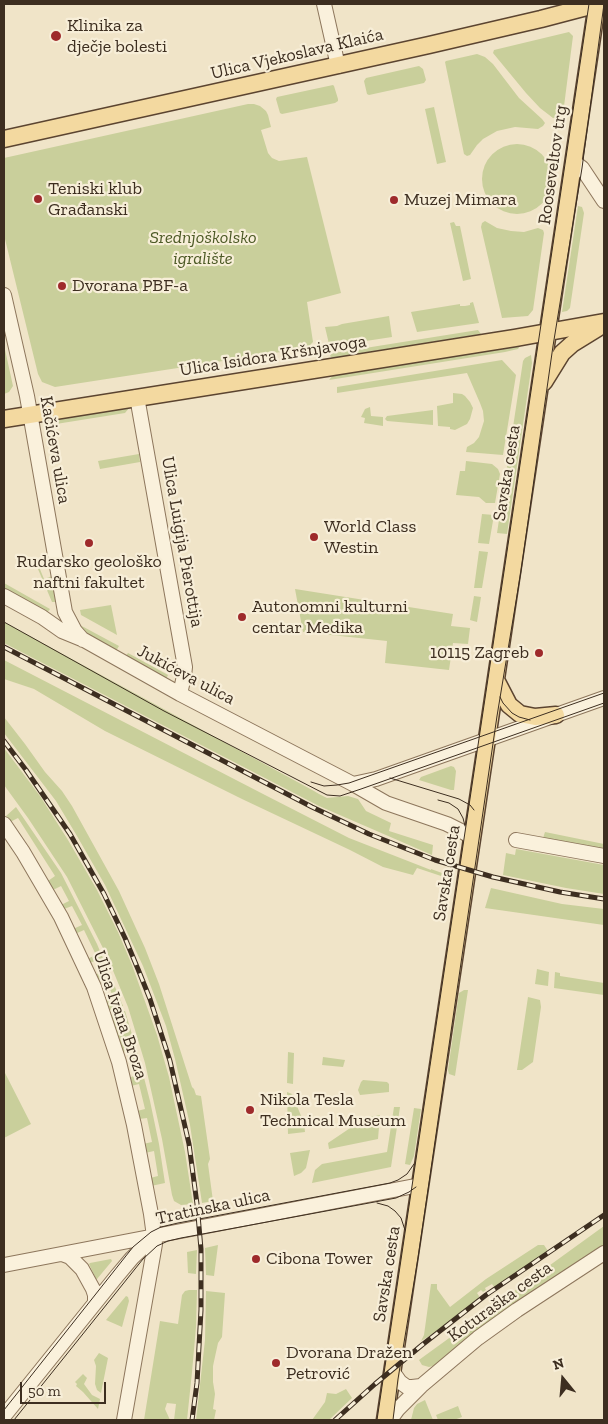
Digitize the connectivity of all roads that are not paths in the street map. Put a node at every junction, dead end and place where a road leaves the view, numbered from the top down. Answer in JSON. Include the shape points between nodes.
{"nodes":[{"id":1,"x":324,"y":4,"type":"edge"},
{"id":2,"x":597,"y":4,"type":"edge"},
{"id":3,"x":338,"y":66,"type":"junction"},
{"id":4,"x":4,"y":139,"type":"edge"},
{"id":5,"x":574,"y":162,"type":"junction"},
{"id":6,"x":604,"y":201,"type":"edge"},
{"id":7,"x":4,"y":295,"type":"edge"},
{"id":8,"x":604,"y":324,"type":"edge"},
{"id":9,"x":548,"y":332,"type":"junction"},
{"id":10,"x":540,"y":390,"type":"junction"},
{"id":11,"x":137,"y":397,"type":"junction"},
{"id":12,"x":30,"y":414,"type":"junction"},
{"id":13,"x":4,"y":419,"type":"edge"},
{"id":14,"x":4,"y":596,"type":"edge"},
{"id":15,"x":65,"y":612,"type":"junction"},
{"id":16,"x":42,"y":617,"type":"junction"},
{"id":17,"x":84,"y":640,"type":"junction"},
{"id":18,"x":496,"y":680,"type":"junction"},
{"id":19,"x":180,"y":694,"type":"junction"},
{"id":20,"x":604,"y":698,"type":"edge"},
{"id":21,"x":556,"y":715,"type":"junction"},
{"id":22,"x":487,"y":739,"type":"junction"},
{"id":23,"x":353,"y":784,"type":"junction"},
{"id":24,"x":4,"y":824,"type":"edge"},
{"id":25,"x":472,"y":839,"type":"junction"},
{"id":26,"x":516,"y":840,"type":"dead end"},
{"id":27,"x":604,"y":856,"type":"edge"},
{"id":28,"x":420,"y":1185,"type":"junction"},
{"id":29,"x":154,"y":1236,"type":"junction"},
{"id":30,"x":604,"y":1253,"type":"edge"},
{"id":31,"x":62,"y":1254,"type":"junction"},
{"id":32,"x":4,"y":1264,"type":"edge"},
{"id":33,"x":95,"y":1302,"type":"junction"},
{"id":34,"x":392,"y":1372,"type":"junction"},
{"id":35,"x":421,"y":1386,"type":"junction"},
{"id":36,"x":4,"y":1416,"type":"edge"},
{"id":37,"x":124,"y":1420,"type":"edge"},
{"id":38,"x":385,"y":1420,"type":"edge"},
{"id":39,"x":390,"y":1420,"type":"edge"}],
"edges":[{"from":1,"to":3,"type":"street"},
{"from":2,"to":3,"type":"main road","name":"Ulica Vjekoslava Klaića"},
{"from":2,"to":5,"type":"main road","name":"Rooseveltov trg"},
{"from":3,"to":4,"type":"main road","name":"Ulica Vjekoslava Klaića"},
{"from":5,"to":6,"type":"street","via":[[582,168]]},
{"from":5,"to":9,"type":"main road","name":"Rooseveltov trg"},
{"from":7,"to":12,"type":"street","name":"Kačićeva ulica"},
{"from":8,"to":9,"type":"main road","name":"Ulica Isidora Kršnjavoga"},
{"from":8,"to":10,"type":"main road","via":[[562,353]]},
{"from":9,"to":10,"type":"main road","name":"Savska cesta"},
{"from":9,"to":11,"type":"main road","name":"Ulica Isidora Kršnjavoga"},
{"from":10,"to":18,"type":"main road","name":"Savska cesta"},
{"from":11,"to":12,"type":"main road","name":"Ulica Isidora Kršnjavoga"},
{"from":11,"to":19,"type":"street","name":"Ulica Luigija Pierottija","via":[[185,667]]},
{"from":12,"to":13,"type":"main road","name":"Ulica Isidora Kršnjavoga"},
{"from":12,"to":15,"type":"street","name":"Kačićeva ulica"},
{"from":14,"to":16,"type":"street","name":"Jukićeva ulica"},
{"from":15,"to":16,"type":"street","via":[[53,620]]},
{"from":15,"to":17,"type":"street","name":"Kačićeva ulica"},
{"from":16,"to":17,"type":"street","name":"Jukićeva ulica","via":[[62,631]]},
{"from":17,"to":19,"type":"street","name":"Jukićeva ulica"},
{"from":18,"to":21,"type":"main road","via":[[510,705],[520,714],[535,717]]},
{"from":18,"to":22,"type":"main road","name":"Savska cesta"},
{"from":19,"to":23,"type":"street","name":"Jukićeva ulica"},
{"from":20,"to":21,"type":"street"},
{"from":21,"to":22,"type":"street"},
{"from":22,"to":23,"type":"street","via":[[376,779]]},
{"from":22,"to":25,"type":"main road","name":"Savska cesta"},
{"from":23,"to":25,"type":"street","name":"Jukićeva ulica","via":[[386,803],[447,824]]},
{"from":24,"to":29,"type":"street","name":"Ulica Ivana Broza","via":[[62,917],[103,1011],[128,1096]]},
{"from":25,"to":28,"type":"main road","name":"Savska cesta"},
{"from":26,"to":27,"type":"street"},
{"from":28,"to":29,"type":"street","name":"Tratinska ulica"},
{"from":28,"to":34,"type":"main road","name":"Savska cesta"},
{"from":29,"to":31,"type":"street"},
{"from":29,"to":33,"type":"street","name":"Tratinska ulica"},
{"from":29,"to":37,"type":"street","name":"Ulica Ivana Broza"},
{"from":30,"to":35,"type":"street","name":"Koturaška cesta","via":[[487,1331]]},
{"from":31,"to":32,"type":"street"},
{"from":31,"to":33,"type":"street","via":[[82,1269],[93,1289]]},
{"from":33,"to":36,"type":"street","name":"Tratinska ulica"},
{"from":34,"to":35,"type":"street","via":[[407,1387]]},
{"from":34,"to":38,"type":"main road","name":"Savska cesta"},
{"from":35,"to":39,"type":"street","name":"Koturaška cesta"}]}
